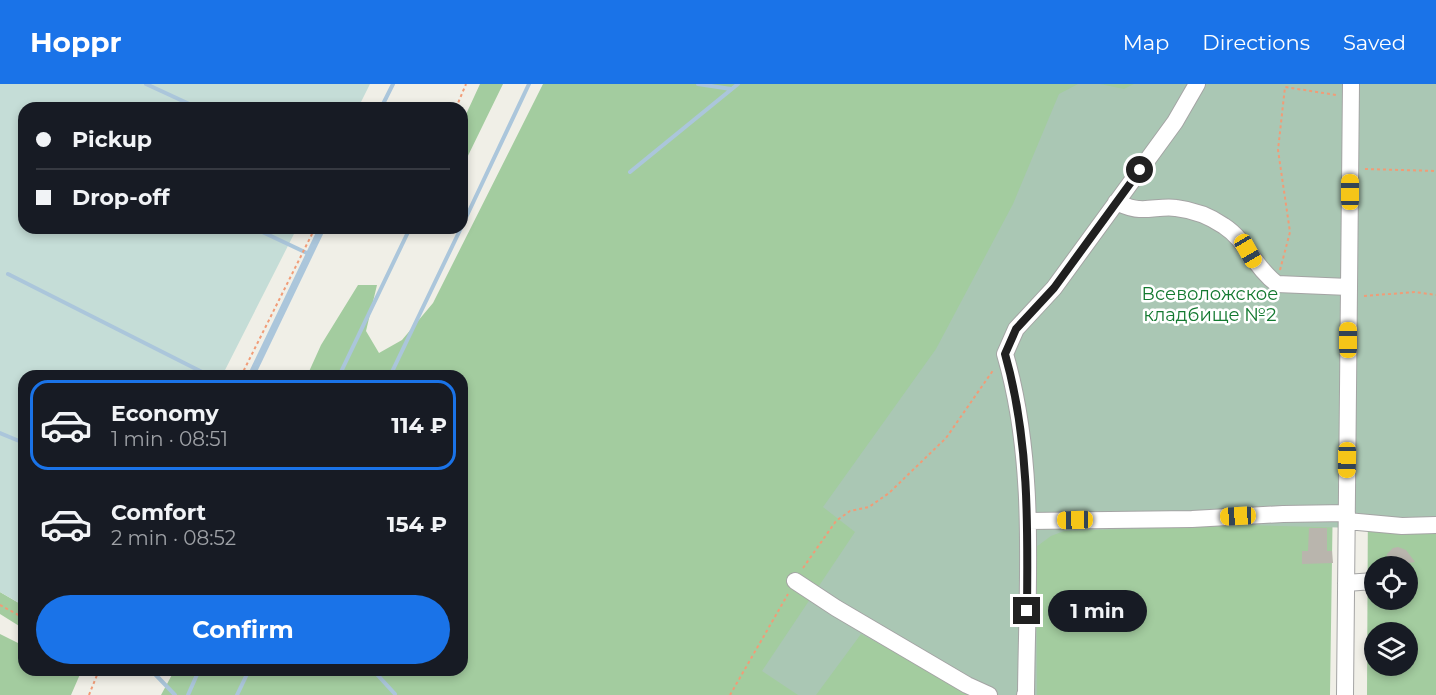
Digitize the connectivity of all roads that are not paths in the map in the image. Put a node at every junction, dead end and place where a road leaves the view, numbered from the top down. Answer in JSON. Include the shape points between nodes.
{"nodes":[{"id":1,"x":1197,"y":84,"type":"edge"},
{"id":2,"x":1351,"y":91,"type":"edge"},
{"id":3,"x":1116,"y":202,"type":"junction"},
{"id":4,"x":1349,"y":292,"type":"junction"},
{"id":5,"x":1347,"y":517,"type":"junction"},
{"id":6,"x":1028,"y":521,"type":"junction"},
{"id":7,"x":1436,"y":525,"type":"edge"},
{"id":8,"x":795,"y":581,"type":"road end"},
{"id":9,"x":1364,"y":582,"type":"edge"},
{"id":10,"x":1346,"y":583,"type":"junction"},
{"id":11,"x":989,"y":695,"type":"edge"},
{"id":12,"x":1025,"y":695,"type":"edge"},
{"id":13,"x":1345,"y":695,"type":"edge"}],
"edges":[{"from":1,"to":3,"type":"street","via":[[1175,122]]},
{"from":2,"to":4,"type":"street"},
{"from":3,"to":4,"type":"street","via":[[1136,209],[1176,207],[1205,215],[1241,239],[1254,262],[1277,284]]},
{"from":3,"to":6,"type":"street","via":[[1054,288],[1016,329],[1005,354],[1015,389],[1023,447]]},
{"from":4,"to":5,"type":"street"},
{"from":5,"to":6,"type":"street","via":[[1283,514]]},
{"from":5,"to":7,"type":"street","via":[[1402,526]]},
{"from":5,"to":10,"type":"street"},
{"from":6,"to":12,"type":"street"},
{"from":8,"to":11,"type":"street"},
{"from":9,"to":10,"type":"street"},
{"from":10,"to":13,"type":"street"}]}
